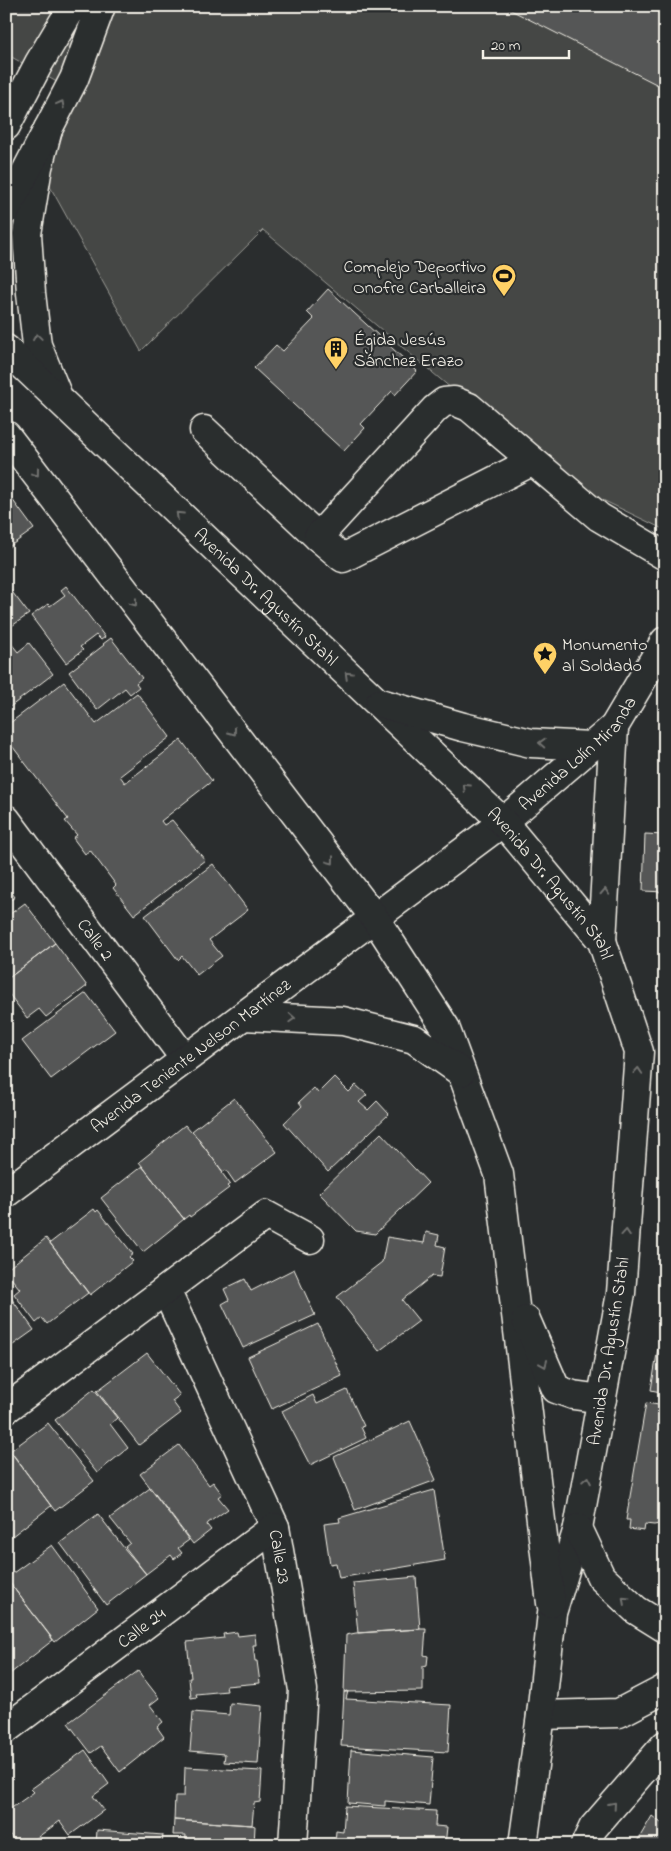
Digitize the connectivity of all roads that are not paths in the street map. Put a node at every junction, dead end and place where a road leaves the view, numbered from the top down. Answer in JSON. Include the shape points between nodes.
{"nodes":[{"id":1,"x":73,"y":6,"type":"edge"},
{"id":2,"x":101,"y":6,"type":"edge"},
{"id":3,"x":39,"y":63,"type":"junction"},
{"id":4,"x":6,"y":94,"type":"edge"},
{"id":5,"x":6,"y":126,"type":"edge"},
{"id":6,"x":48,"y":129,"type":"junction"},
{"id":7,"x":6,"y":210,"type":"edge"},
{"id":8,"x":6,"y":350,"type":"edge"},
{"id":9,"x":59,"y":399,"type":"junction"},
{"id":10,"x":204,"y":430,"type":"dead end"},
{"id":11,"x":6,"y":435,"type":"edge"},
{"id":12,"x":533,"y":461,"type":"junction"},
{"id":13,"x":318,"y":537,"type":"junction"},
{"id":14,"x":665,"y":556,"type":"edge"},
{"id":15,"x":665,"y":641,"type":"edge"},
{"id":16,"x":376,"y":702,"type":"junction"},
{"id":17,"x":614,"y":727,"type":"junction"},
{"id":18,"x":591,"y":746,"type":"junction"},
{"id":19,"x":6,"y":819,"type":"edge"},
{"id":20,"x":503,"y":822,"type":"junction"},
{"id":21,"x":374,"y":918,"type":"junction"},
{"id":22,"x":602,"y":941,"type":"junction"},
{"id":23,"x":244,"y":1016,"type":"junction"},
{"id":24,"x":185,"y":1060,"type":"junction"},
{"id":25,"x":462,"y":1072,"type":"junction"},
{"id":26,"x":6,"y":1193,"type":"edge"},
{"id":27,"x":310,"y":1239,"type":"dead end"},
{"id":28,"x":513,"y":1286,"type":"junction"},
{"id":29,"x":166,"y":1290,"type":"junction"},
{"id":30,"x":602,"y":1399,"type":"junction"},
{"id":31,"x":6,"y":1409,"type":"edge"},
{"id":32,"x":274,"y":1526,"type":"junction"},
{"id":33,"x":578,"y":1528,"type":"junction"},
{"id":34,"x":552,"y":1613,"type":"junction"},
{"id":35,"x":665,"y":1628,"type":"edge"},
{"id":36,"x":665,"y":1689,"type":"edge"},
{"id":37,"x":541,"y":1715,"type":"junction"},
{"id":38,"x":6,"y":1729,"type":"edge"},
{"id":39,"x":665,"y":1745,"type":"edge"},
{"id":40,"x":293,"y":1845,"type":"edge"},
{"id":41,"x":523,"y":1845,"type":"edge"},
{"id":42,"x":585,"y":1845,"type":"edge"}],
"edges":[{"from":1,"to":3,"type":"main road"},
{"from":6,"to":2,"type":"main road","one_way":true,"via":[[74,79]]},
{"from":3,"to":4,"type":"main road"},
{"from":3,"to":5,"type":"main road"},
{"from":6,"to":7,"type":"main road"},
{"from":9,"to":6,"type":"main road","one_way":true,"via":[[37,345],[27,234]]},
{"from":8,"to":9,"type":"main road","name":"Avenida Dr. Agustín Stahl"},
{"from":16,"to":9,"type":"main road","name":"Avenida Dr. Agustín Stahl","one_way":true},
{"from":10,"to":13,"type":"main road"},
{"from":11,"to":21,"type":"main road","name":"Avenida Dr. Agustín Stahl","one_way":true},
{"from":12,"to":13,"type":"main road","via":[[343,558]]},
{"from":12,"to":13,"type":"main road","via":[[469,407],[454,401],[444,402]]},
{"from":12,"to":14,"type":"main road","via":[[599,517]]},
{"from":15,"to":17,"type":"main road","name":"Avenida Lolín Miranda"},
{"from":18,"to":16,"type":"main road","one_way":true,"via":[[530,743]]},
{"from":20,"to":16,"type":"main road","name":"Avenida Dr. Agustín Stahl","one_way":true},
{"from":17,"to":18,"type":"main road","name":"Avenida Lolín Miranda"},
{"from":22,"to":17,"type":"main road","one_way":true},
{"from":18,"to":20,"type":"main road","name":"Avenida Lolín Miranda"},
{"from":19,"to":24,"type":"main road","name":"Calle 2"},
{"from":20,"to":21,"type":"main road","name":"Avenida Lolín Miranda"},
{"from":20,"to":22,"type":"main road","name":"Avenida Dr. Agustín Stahl"},
{"from":21,"to":23,"type":"main road","name":"Avenida Teniente Nelson Martínez"},
{"from":21,"to":25,"type":"main road","name":"Avenida Dr. Agustín Stahl","via":[[445,1027]]},
{"from":30,"to":22,"type":"main road","name":"Avenida Dr. Agustín Stahl","one_way":true,"via":[[621,1293],[639,1052]]},
{"from":23,"to":24,"type":"main road","name":"Avenida Teniente Nelson Martínez"},
{"from":23,"to":25,"type":"main road","one_way":true,"via":[[343,1021],[360,1025],[414,1039]]},
{"from":24,"to":26,"type":"main road","name":"Avenida Teniente Nelson Martínez"},
{"from":25,"to":28,"type":"main road","name":"Avenida Dr. Agustín Stahl","via":[[499,1174]]},
{"from":27,"to":29,"type":"main road","via":[[266,1215]]},
{"from":28,"to":30,"type":"main road","one_way":true,"via":[[556,1389]]},
{"from":28,"to":34,"type":"main road","name":"Avenida Dr. Agustín Stahl"},
{"from":29,"to":31,"type":"main road"},
{"from":29,"to":32,"type":"main road","name":"Calle 23"},
{"from":33,"to":30,"type":"main road","name":"Avenida Dr. Agustín Stahl","one_way":true},
{"from":32,"to":38,"type":"main road","name":"Calle 24"},
{"from":32,"to":40,"type":"main road","name":"Calle 23","via":[[303,1690]]},
{"from":33,"to":34,"type":"main road","name":"Avenida Dr. Agustín Stahl"},
{"from":35,"to":33,"type":"main road","one_way":true,"via":[[636,1610],[601,1577]]},
{"from":34,"to":37,"type":"main road","name":"Avenida Dr. Agustín Stahl"},
{"from":36,"to":37,"type":"main road","via":[[619,1713]]},
{"from":37,"to":41,"type":"main road","name":"Avenida Dr. Agustín Stahl"},
{"from":42,"to":39,"type":"main road","one_way":true,"via":[[593,1828]]}]}
